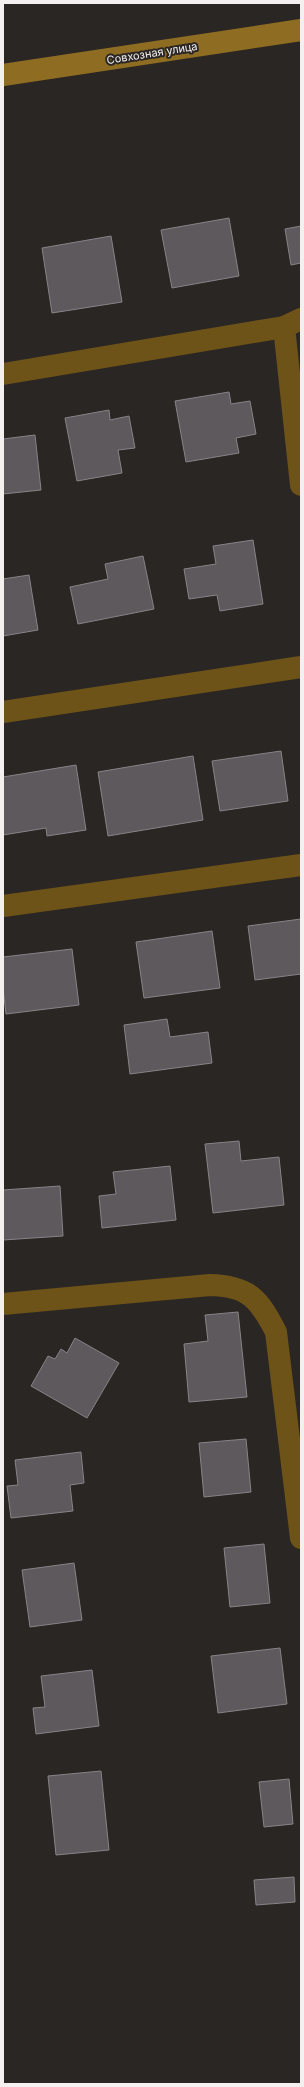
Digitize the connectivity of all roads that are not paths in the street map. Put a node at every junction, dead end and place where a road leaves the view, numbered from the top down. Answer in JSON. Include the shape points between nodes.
{"nodes":[{"id":1,"x":301,"y":30,"type":"edge"},
{"id":2,"x":3,"y":75,"type":"edge"},
{"id":3,"x":292,"y":323,"type":"edge"},
{"id":4,"x":3,"y":374,"type":"edge"},
{"id":5,"x":301,"y":485,"type":"edge"},
{"id":6,"x":301,"y":667,"type":"edge"},
{"id":7,"x":3,"y":712,"type":"edge"},
{"id":8,"x":301,"y":865,"type":"edge"},
{"id":9,"x":3,"y":906,"type":"edge"},
{"id":10,"x":3,"y":1304,"type":"edge"},
{"id":11,"x":301,"y":1538,"type":"edge"}],
"edges":[{"from":1,"to":2,"type":"main road","name":"Совхозная улица"},
{"from":3,"to":4,"type":"street"},
{"from":3,"to":5,"type":"street"},
{"from":6,"to":7,"type":"street"},
{"from":8,"to":9,"type":"street"},
{"from":10,"to":11,"type":"street","via":[[210,1285],[230,1286],[244,1291],[263,1307],[276,1332]]}]}
